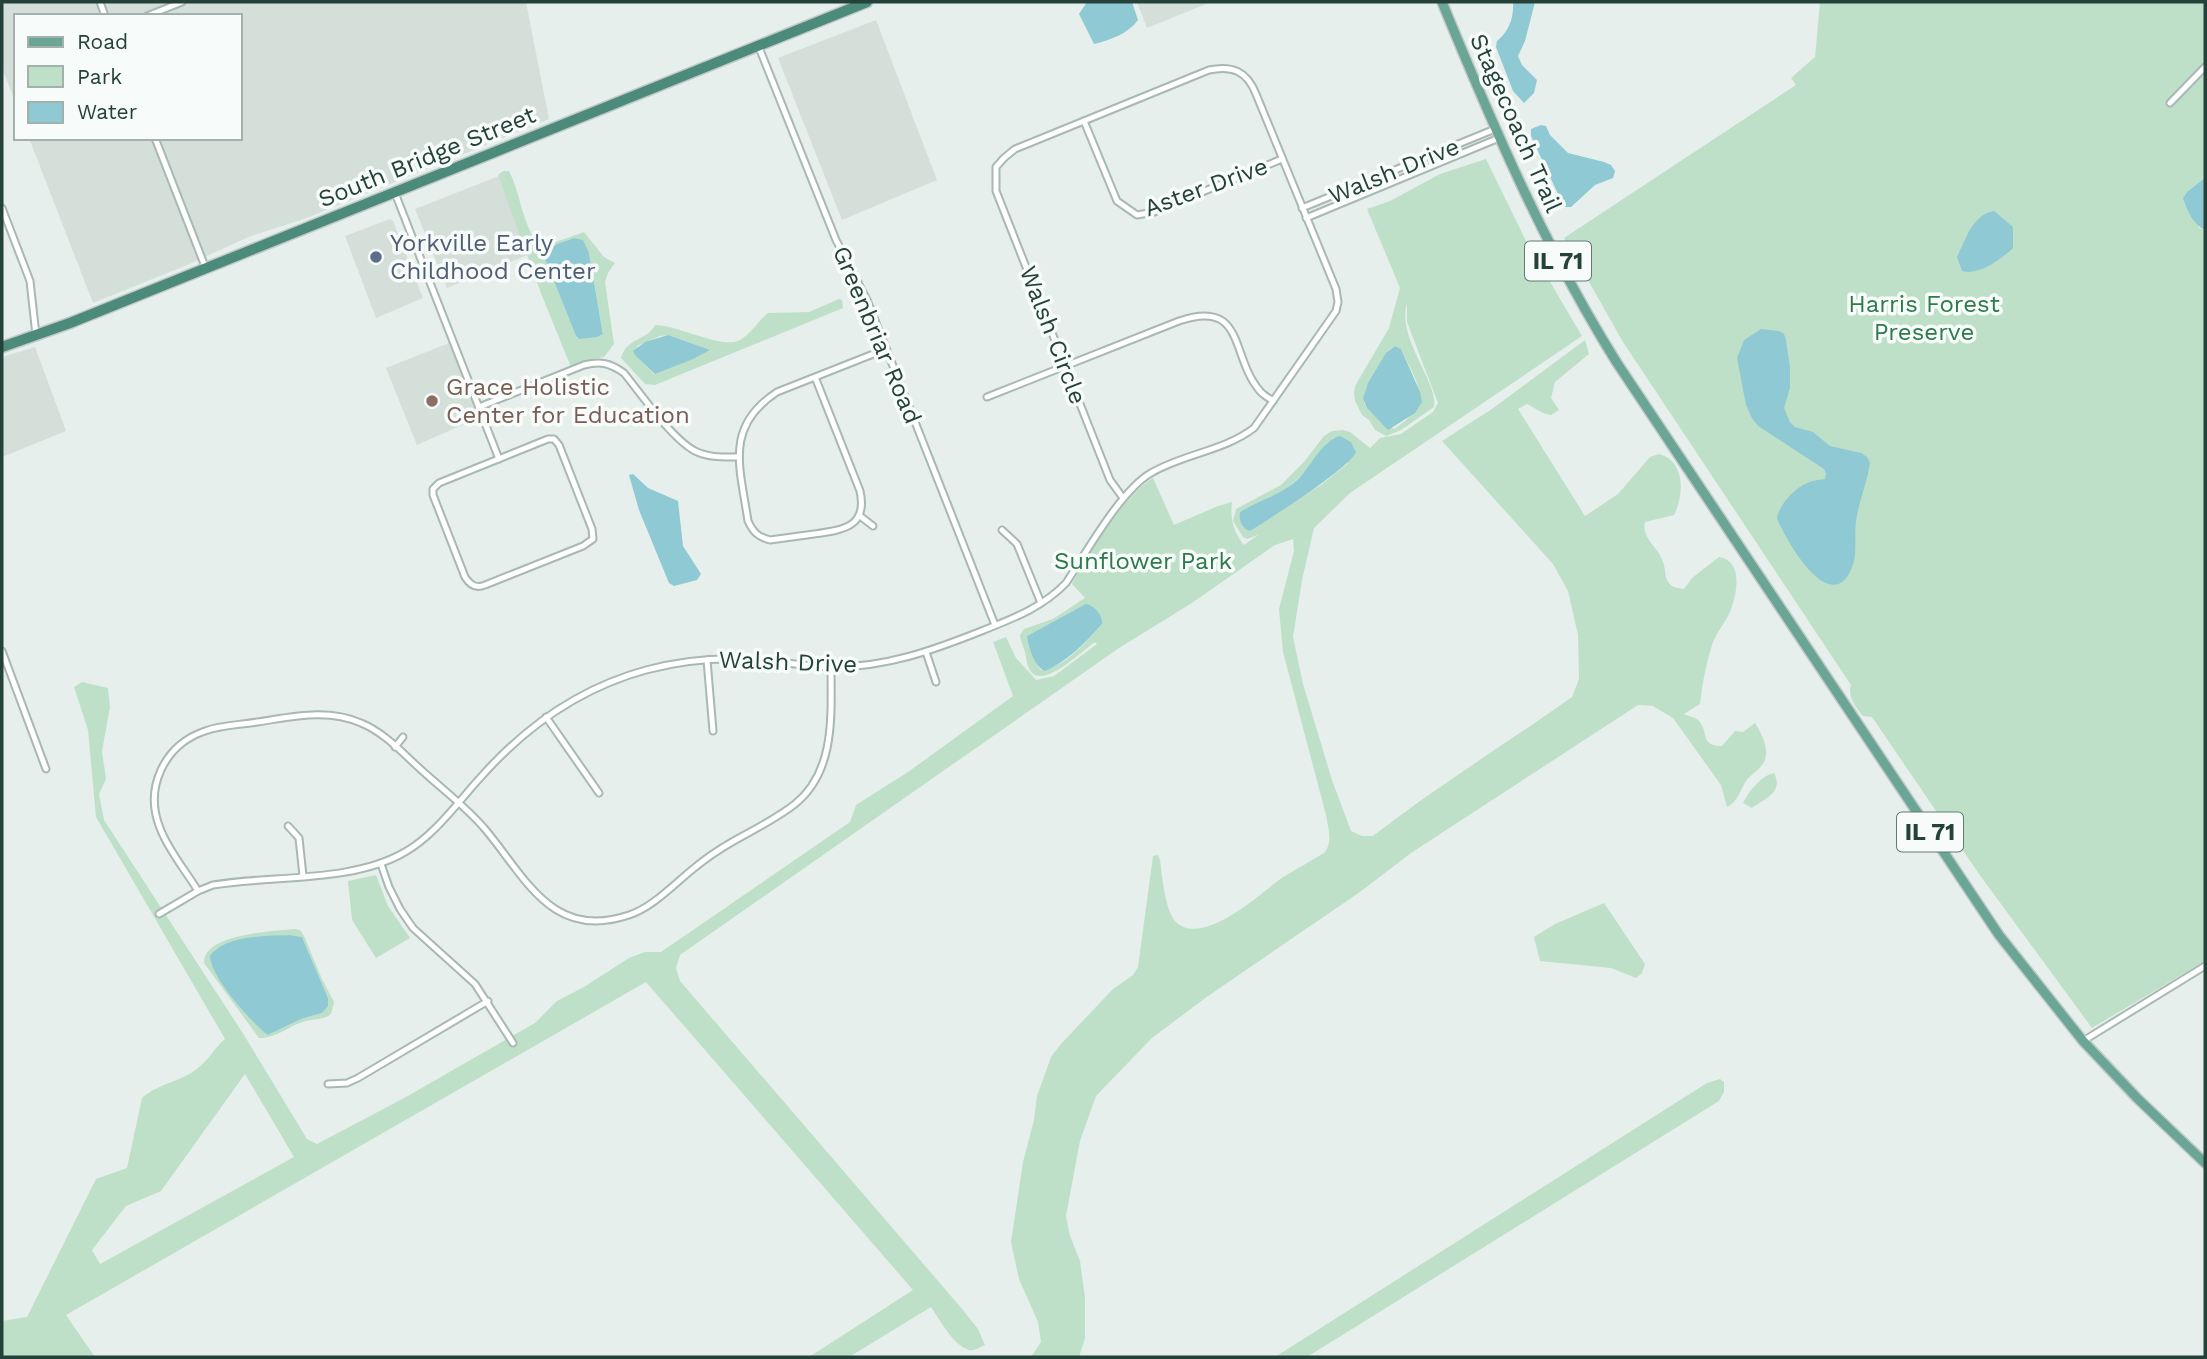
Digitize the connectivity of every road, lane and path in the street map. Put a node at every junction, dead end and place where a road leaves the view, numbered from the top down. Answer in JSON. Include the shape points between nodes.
{"nodes":[{"id":1,"x":182,"y":2,"type":"edge"},
{"id":2,"x":867,"y":2,"type":"edge"},
{"id":3,"x":1442,"y":2,"type":"edge"},
{"id":4,"x":152,"y":14,"type":"edge"},
{"id":5,"x":758,"y":45,"type":"junction"},
{"id":6,"x":2205,"y":67,"type":"edge"},
{"id":7,"x":2170,"y":103,"type":"dead end"},
{"id":8,"x":1084,"y":121,"type":"junction"},
{"id":9,"x":1497,"y":134,"type":"junction"},
{"id":10,"x":156,"y":140,"type":"edge"},
{"id":11,"x":1425,"y":158,"type":"junction"},
{"id":12,"x":1282,"y":159,"type":"junction"},
{"id":13,"x":1429,"y":167,"type":"junction"},
{"id":14,"x":395,"y":193,"type":"junction"},
{"id":15,"x":2,"y":208,"type":"edge"},
{"id":16,"x":1303,"y":208,"type":"junction"},
{"id":17,"x":1306,"y":218,"type":"junction"},
{"id":18,"x":206,"y":269,"type":"junction"},
{"id":19,"x":1219,"y":309,"type":"dead end"},
{"id":20,"x":1216,"y":317,"type":"junction"},
{"id":21,"x":36,"y":335,"type":"junction"},
{"id":22,"x":2,"y":347,"type":"edge"},
{"id":23,"x":886,"y":349,"type":"junction"},
{"id":24,"x":1064,"y":366,"type":"junction"},
{"id":25,"x":815,"y":377,"type":"junction"},
{"id":26,"x":987,"y":397,"type":"dead end"},
{"id":27,"x":1273,"y":401,"type":"junction"},
{"id":28,"x":479,"y":407,"type":"junction"},
{"id":29,"x":738,"y":457,"type":"junction"},
{"id":30,"x":499,"y":459,"type":"junction"},
{"id":31,"x":1123,"y":499,"type":"junction"},
{"id":32,"x":860,"y":516,"type":"junction"},
{"id":33,"x":873,"y":526,"type":"dead end"},
{"id":34,"x":1002,"y":530,"type":"dead end"},
{"id":35,"x":757,"y":535,"type":"junction"},
{"id":36,"x":752,"y":541,"type":"dead end"},
{"id":37,"x":1041,"y":603,"type":"junction"},
{"id":38,"x":995,"y":625,"type":"junction"},
{"id":39,"x":2,"y":651,"type":"edge"},
{"id":40,"x":926,"y":652,"type":"junction"},
{"id":41,"x":707,"y":660,"type":"junction"},
{"id":42,"x":831,"y":667,"type":"junction"},
{"id":43,"x":936,"y":682,"type":"dead end"},
{"id":44,"x":546,"y":717,"type":"junction"},
{"id":45,"x":713,"y":731,"type":"dead end"},
{"id":46,"x":403,"y":737,"type":"dead end"},
{"id":47,"x":395,"y":747,"type":"junction"},
{"id":48,"x":46,"y":769,"type":"dead end"},
{"id":49,"x":599,"y":793,"type":"dead end"},
{"id":50,"x":458,"y":803,"type":"junction"},
{"id":51,"x":288,"y":826,"type":"dead end"},
{"id":52,"x":382,"y":864,"type":"junction"},
{"id":53,"x":303,"y":876,"type":"junction"},
{"id":54,"x":198,"y":891,"type":"junction"},
{"id":55,"x":159,"y":914,"type":"dead end"},
{"id":56,"x":582,"y":922,"type":"junction"},
{"id":57,"x":580,"y":931,"type":"dead end"},
{"id":58,"x":2205,"y":966,"type":"edge"},
{"id":59,"x":488,"y":1001,"type":"junction"},
{"id":60,"x":2083,"y":1041,"type":"junction"},
{"id":61,"x":513,"y":1043,"type":"dead end"},
{"id":62,"x":328,"y":1084,"type":"dead end"},
{"id":63,"x":2205,"y":1163,"type":"edge"}],
"edges":[{"from":1,"to":4,"type":"street"},
{"from":2,"to":5,"type":"highway","name":"South Bridge Street"},
{"from":3,"to":9,"type":"main road","name":"Stagecoach Trail","number":"IL 71"},
{"from":5,"to":14,"type":"highway","name":"South Bridge Street"},
{"from":5,"to":23,"type":"street","name":"Greenbriar Road","via":[[836,240]]},
{"from":6,"to":7,"type":"street"},
{"from":8,"to":12,"type":"street","name":"Walsh Circle","via":[[1209,70],[1237,66],[1253,87]]},
{"from":8,"to":12,"type":"street","name":"Aster Drive","via":[[1117,201],[1129,215],[1154,212]]},
{"from":8,"to":24,"type":"street","name":"Walsh Circle","via":[[1015,149],[993,166],[996,191]]},
{"from":9,"to":11,"type":"street","name":"Walsh Drive"},
{"from":9,"to":13,"type":"street","name":"Walsh Drive"},
{"from":9,"to":60,"type":"main road","name":"Stagecoach Trail","number":"IL 71","via":[[1535,217],[1617,363],[1991,924]]},
{"from":10,"to":18,"type":"street"},
{"from":11,"to":13,"type":"street"},
{"from":11,"to":16,"type":"street","name":"Walsh Drive"},
{"from":12,"to":16,"type":"street","name":"Walsh Circle"},
{"from":13,"to":17,"type":"street","name":"Walsh Drive"},
{"from":14,"to":18,"type":"highway","name":"South Bridge Street"},
{"from":14,"to":28,"type":"street"},
{"from":15,"to":21,"type":"street","via":[[30,281]]},
{"from":16,"to":17,"type":"street","name":"Walsh Drive"},
{"from":17,"to":27,"type":"street","name":"Walsh Drive","via":[[1338,304]]},
{"from":18,"to":21,"type":"highway","name":"South Bridge Street"},
{"from":19,"to":20,"type":"street"},
{"from":20,"to":24,"type":"street","via":[[1187,317]]},
{"from":20,"to":27,"type":"street","via":[[1232,330],[1253,379]]},
{"from":21,"to":22,"type":"highway","name":"South Bridge Street"},
{"from":23,"to":25,"type":"street"},
{"from":23,"to":38,"type":"street","name":"Greenbriar Road"},
{"from":24,"to":26,"type":"street"},
{"from":24,"to":31,"type":"street","name":"Walsh Circle","via":[[1110,480]]},
{"from":25,"to":29,"type":"street","via":[[777,392],[755,408],[741,433]]},
{"from":25,"to":32,"type":"street","via":[[860,491]]},
{"from":27,"to":31,"type":"street","name":"Walsh Drive","via":[[1254,428],[1239,439],[1150,474]]},
{"from":28,"to":29,"type":"street","via":[[600,362],[624,373],[689,446],[712,456]]},
{"from":28,"to":30,"type":"street"},
{"from":29,"to":35,"type":"street","via":[[748,521]]},
{"from":30,"to":30,"type":"street","via":[[433,489],[465,577],[479,588],[593,539],[554,439]]},
{"from":31,"to":37,"type":"street","name":"Walsh Drive","via":[[1066,583]]},
{"from":32,"to":33,"type":"street"},
{"from":32,"to":35,"type":"street","via":[[839,531],[770,540]]},
{"from":34,"to":37,"type":"street","via":[[1017,544]]},
{"from":35,"to":36,"type":"street"},
{"from":37,"to":38,"type":"street","name":"Walsh Drive"},
{"from":38,"to":40,"type":"street","name":"Walsh Drive"},
{"from":39,"to":48,"type":"street"},
{"from":40,"to":42,"type":"street","name":"Walsh Drive","via":[[877,664]]},
{"from":40,"to":43,"type":"street"},
{"from":41,"to":42,"type":"street","name":"Walsh Drive"},
{"from":41,"to":44,"type":"street","name":"Walsh Drive","via":[[616,680]]},
{"from":41,"to":45,"type":"street"},
{"from":42,"to":56,"type":"street","via":[[826,757],[814,785],[801,799],[720,849],[637,912]]},
{"from":44,"to":49,"type":"street"},
{"from":44,"to":50,"type":"street","name":"Walsh Drive","via":[[497,758]]},
{"from":46,"to":47,"type":"street"},
{"from":47,"to":50,"type":"street"},
{"from":47,"to":54,"type":"street","via":[[363,723],[327,714],[215,728],[181,743],[158,773],[155,811],[163,836]]},
{"from":50,"to":52,"type":"street","name":"Walsh Drive","via":[[407,852]]},
{"from":50,"to":56,"type":"street","via":[[484,828],[533,891],[549,906]]},
{"from":51,"to":53,"type":"street","via":[[299,838]]},
{"from":52,"to":53,"type":"street","name":"Walsh Drive"},
{"from":52,"to":59,"type":"street","via":[[413,928]]},
{"from":53,"to":54,"type":"street","name":"Walsh Drive","via":[[228,883]]},
{"from":54,"to":55,"type":"street","name":"Walsh Drive"},
{"from":56,"to":57,"type":"street"},
{"from":58,"to":60,"type":"street"},
{"from":59,"to":61,"type":"street"},
{"from":59,"to":62,"type":"street","via":[[358,1078]]},
{"from":60,"to":63,"type":"main road","number":"IL 71"}]}
